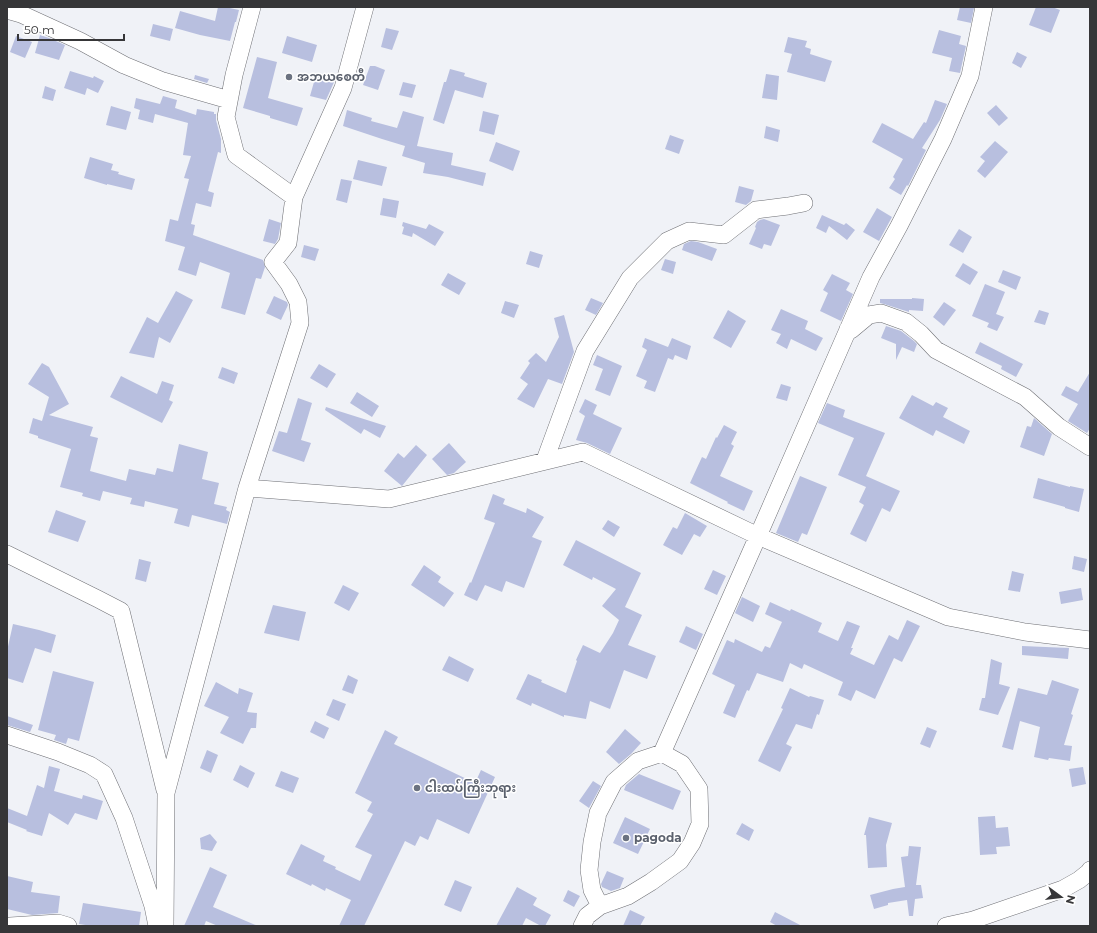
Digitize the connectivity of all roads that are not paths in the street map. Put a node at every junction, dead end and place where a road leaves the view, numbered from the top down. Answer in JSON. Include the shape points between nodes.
{"nodes":[{"id":1,"x":252,"y":7,"type":"edge"},
{"id":2,"x":365,"y":7,"type":"edge"},
{"id":3,"x":984,"y":7,"type":"edge"},
{"id":4,"x":7,"y":10,"type":"edge"},
{"id":5,"x":229,"y":100,"type":"junction"},
{"id":6,"x":294,"y":197,"type":"junction"},
{"id":7,"x":804,"y":203,"type":"dead end"},
{"id":8,"x":848,"y":329,"type":"junction"},
{"id":9,"x":1090,"y":447,"type":"edge"},
{"id":10,"x":545,"y":460,"type":"junction"},
{"id":11,"x":247,"y":488,"type":"junction"},
{"id":12,"x":758,"y":536,"type":"junction"},
{"id":13,"x":7,"y":554,"type":"edge"},
{"id":14,"x":1090,"y":640,"type":"edge"},
{"id":15,"x":7,"y":736,"type":"edge"},
{"id":16,"x":662,"y":753,"type":"junction"},
{"id":17,"x":166,"y":792,"type":"junction"},
{"id":18,"x":1086,"y":879,"type":"edge"},
{"id":19,"x":600,"y":906,"type":"junction"},
{"id":20,"x":10,"y":926,"type":"edge"},
{"id":21,"x":68,"y":926,"type":"edge"},
{"id":22,"x":157,"y":926,"type":"edge"},
{"id":23,"x":165,"y":926,"type":"edge"},
{"id":24,"x":582,"y":926,"type":"edge"},
{"id":25,"x":946,"y":926,"type":"edge"}],
"edges":[{"from":1,"to":5,"type":"street"},
{"from":2,"to":6,"type":"street","via":[[343,88]]},
{"from":3,"to":8,"type":"street","via":[[970,76],[943,139],[871,277]]},
{"from":4,"to":5,"type":"street","via":[[21,14],[124,65],[163,81]]},
{"from":5,"to":6,"type":"street","via":[[226,117],[236,155]]},
{"from":6,"to":11,"type":"street","via":[[288,243],[273,262],[290,284],[298,302],[300,323]]},
{"from":7,"to":10,"type":"street","via":[[756,210],[724,235],[689,231],[667,241],[630,278],[585,351]]},
{"from":8,"to":9,"type":"street","via":[[851,330],[869,315],[881,313],[906,322],[936,350],[1025,397],[1059,427]]},
{"from":8,"to":12,"type":"street"},
{"from":10,"to":11,"type":"street","via":[[389,499]]},
{"from":10,"to":12,"type":"street","via":[[583,452]]},
{"from":11,"to":17,"type":"street"},
{"from":12,"to":14,"type":"street","via":[[948,617],[1025,632]]},
{"from":12,"to":16,"type":"street"},
{"from":13,"to":17,"type":"street","via":[[121,611]]},
{"from":15,"to":22,"type":"street","via":[[58,752],[90,765],[104,774],[124,818],[153,906]]},
{"from":16,"to":19,"type":"street","via":[[638,762],[614,782],[598,813],[589,870],[592,890]]},
{"from":16,"to":19,"type":"street","via":[[682,764],[699,789],[700,824],[692,844],[680,862],[651,882],[628,896]]},
{"from":17,"to":23,"type":"street"},
{"from":18,"to":25,"type":"street","via":[[973,920]]},
{"from":19,"to":24,"type":"street","via":[[587,916]]},
{"from":20,"to":21,"type":"street","via":[[58,923]]}]}
